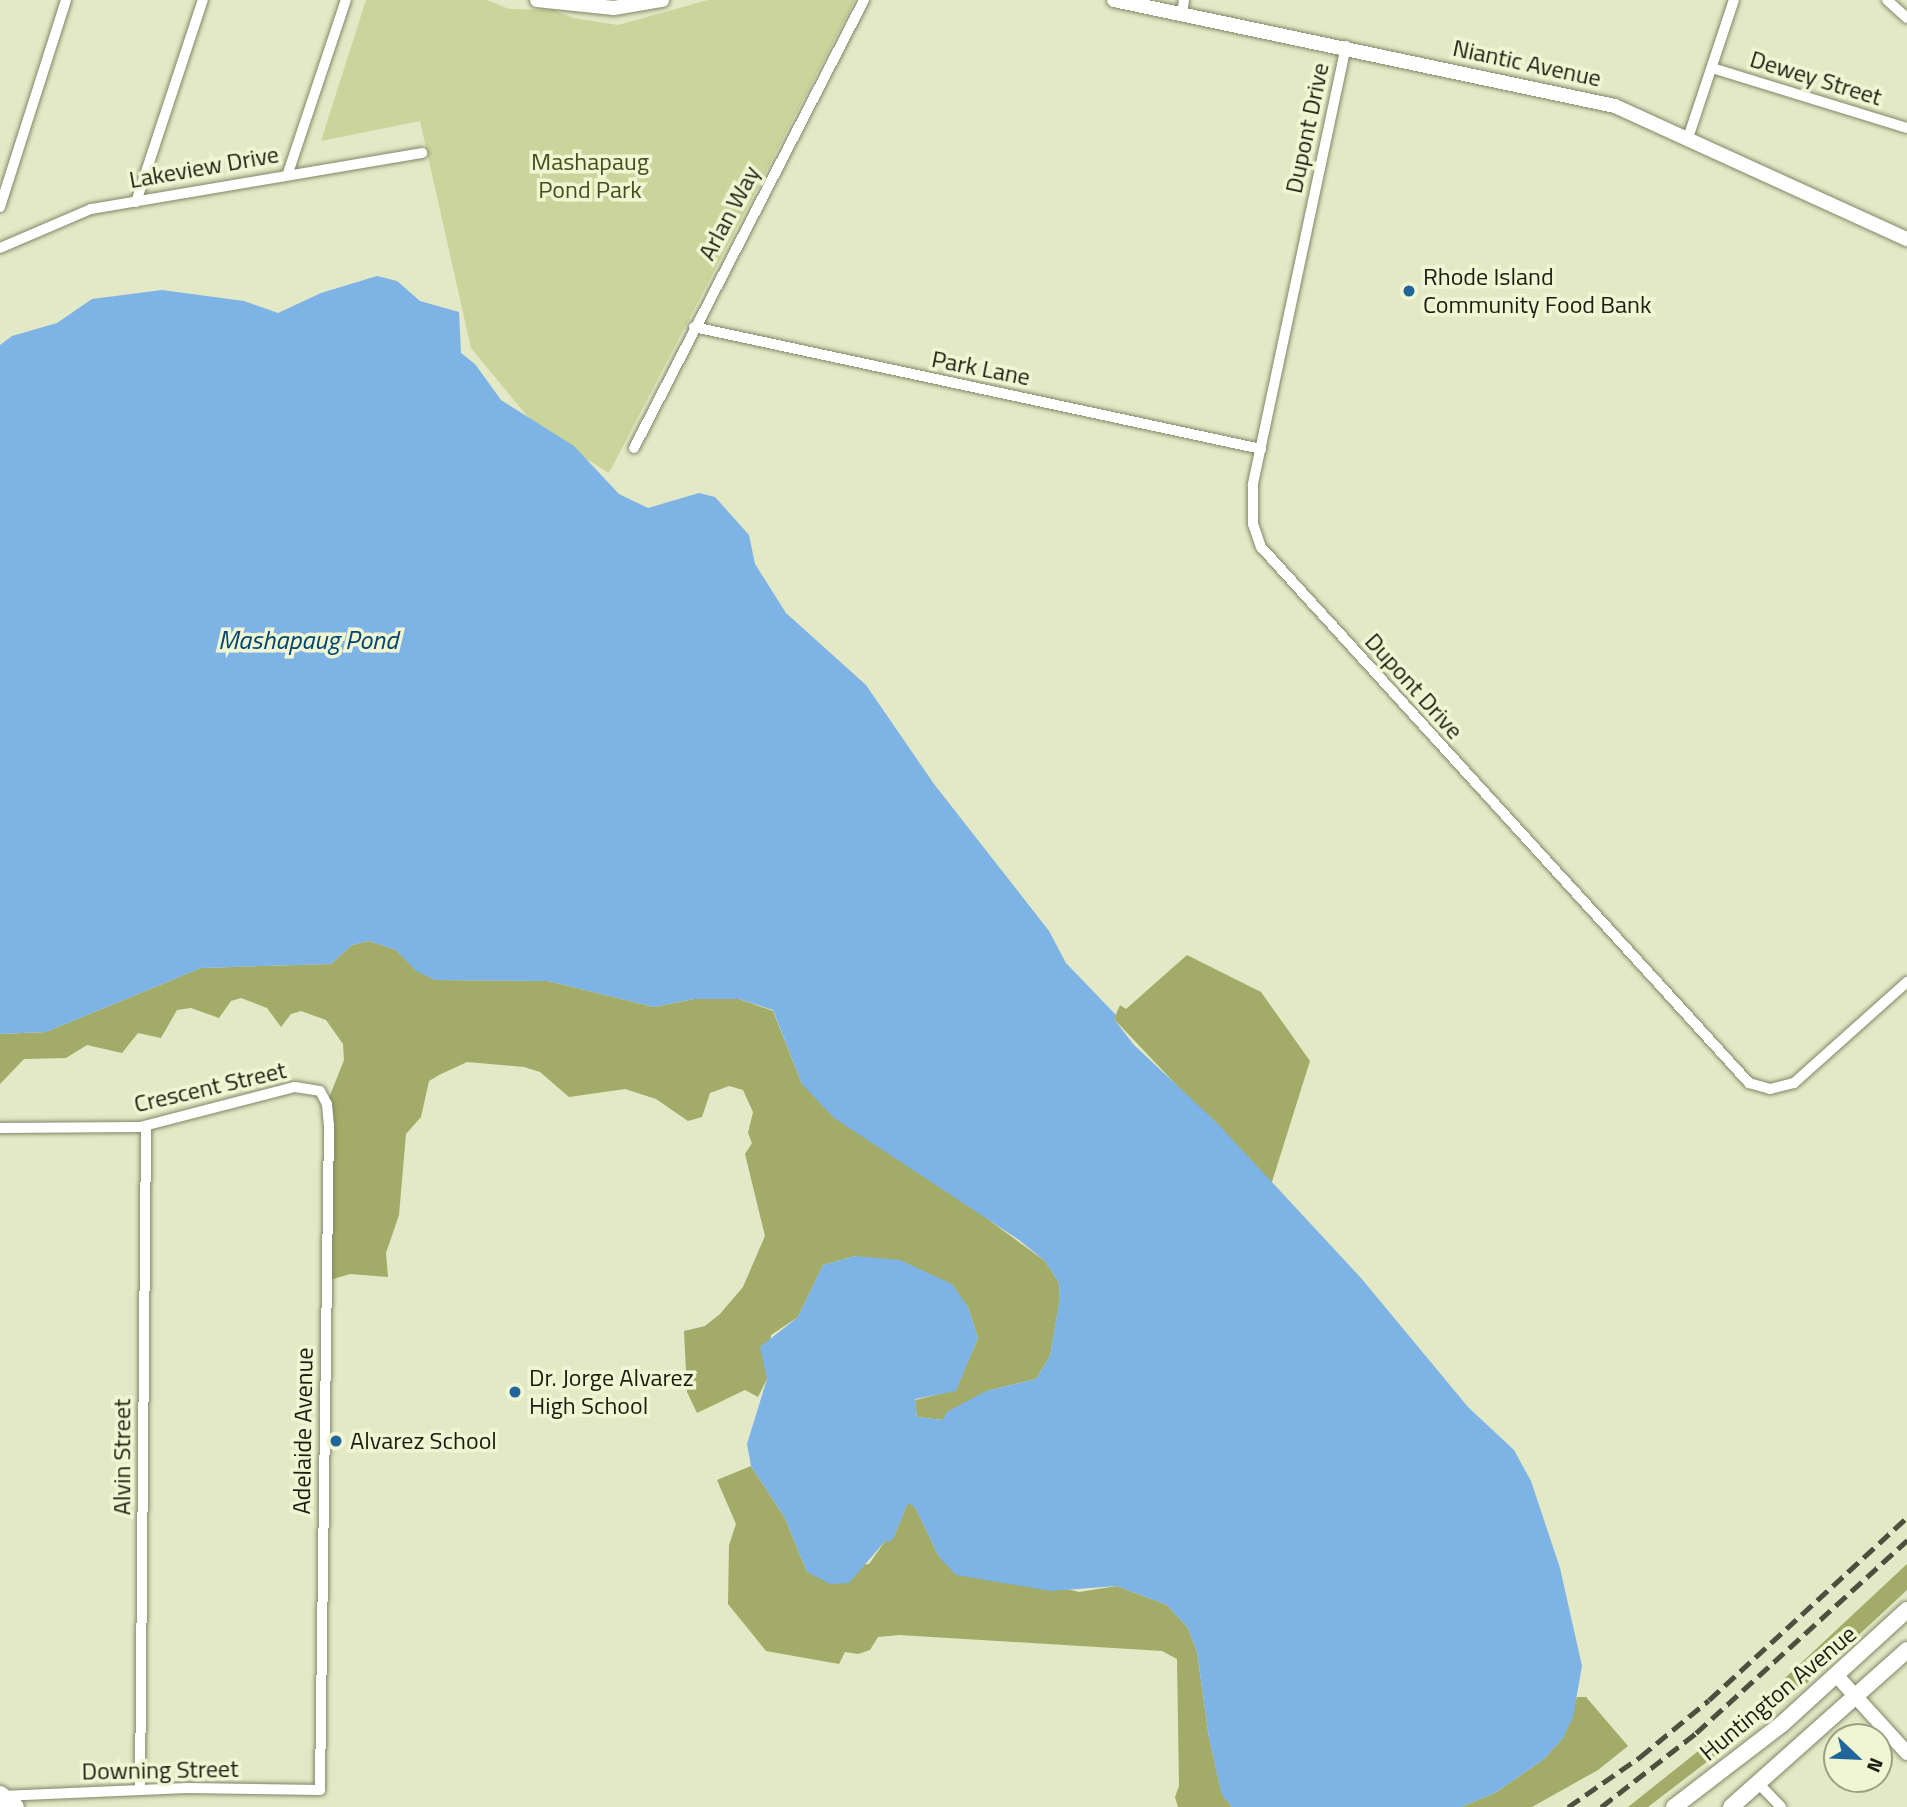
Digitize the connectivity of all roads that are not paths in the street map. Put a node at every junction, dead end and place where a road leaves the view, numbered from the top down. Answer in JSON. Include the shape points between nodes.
{"nodes":[{"id":1,"x":66,"y":0,"type":"edge"},
{"id":2,"x":203,"y":0,"type":"edge"},
{"id":3,"x":346,"y":0,"type":"edge"},
{"id":4,"x":537,"y":0,"type":"edge"},
{"id":5,"x":662,"y":0,"type":"edge"},
{"id":6,"x":864,"y":0,"type":"edge"},
{"id":7,"x":1114,"y":0,"type":"edge"},
{"id":8,"x":1734,"y":0,"type":"edge"},
{"id":9,"x":1887,"y":0,"type":"edge"},
{"id":10,"x":1183,"y":7,"type":"edge"},
{"id":11,"x":1907,"y":18,"type":"edge"},
{"id":12,"x":1346,"y":47,"type":"junction"},
{"id":13,"x":1712,"y":68,"type":"junction"},
{"id":14,"x":1907,"y":128,"type":"edge"},
{"id":15,"x":1688,"y":138,"type":"junction"},
{"id":16,"x":422,"y":153,"type":"dead end"},
{"id":17,"x":288,"y":173,"type":"junction"},
{"id":18,"x":136,"y":202,"type":"junction"},
{"id":19,"x":0,"y":207,"type":"edge"},
{"id":20,"x":1907,"y":239,"type":"edge"},
{"id":21,"x":0,"y":248,"type":"edge"},
{"id":22,"x":694,"y":327,"type":"junction"},
{"id":23,"x":635,"y":448,"type":"dead end"},
{"id":24,"x":1261,"y":449,"type":"junction"},
{"id":25,"x":1907,"y":982,"type":"edge"},
{"id":26,"x":303,"y":1088,"type":"joint"},
{"id":27,"x":146,"y":1126,"type":"junction"},
{"id":28,"x":0,"y":1129,"type":"edge"},
{"id":29,"x":1907,"y":1610,"type":"edge"},
{"id":30,"x":1907,"y":1650,"type":"edge"},
{"id":31,"x":1837,"y":1676,"type":"junction"},
{"id":32,"x":1855,"y":1696,"type":"junction"},
{"id":33,"x":1907,"y":1753,"type":"edge"},
{"id":34,"x":1758,"y":1783,"type":"junction"},
{"id":35,"x":140,"y":1790,"type":"junction"},
{"id":36,"x":320,"y":1790,"type":"joint"},
{"id":37,"x":0,"y":1795,"type":"edge"},
{"id":38,"x":15,"y":1807,"type":"edge"},
{"id":39,"x":1674,"y":1807,"type":"edge"},
{"id":40,"x":1731,"y":1807,"type":"edge"},
{"id":41,"x":1781,"y":1807,"type":"edge"}],
"edges":[{"from":1,"to":19,"type":"street"},
{"from":2,"to":18,"type":"street"},
{"from":3,"to":17,"type":"street"},
{"from":4,"to":5,"type":"street","via":[[614,8]]},
{"from":6,"to":22,"type":"street","name":"Arlan Way"},
{"from":7,"to":10,"type":"street","name":"Niantic Avenue"},
{"from":8,"to":13,"type":"street"},
{"from":9,"to":11,"type":"street"},
{"from":10,"to":12,"type":"street","name":"Niantic Avenue"},
{"from":12,"to":15,"type":"street","name":"Niantic Avenue","via":[[1615,106]]},
{"from":12,"to":24,"type":"street","name":"Dupont Drive"},
{"from":13,"to":14,"type":"street","name":"Dewey Street"},
{"from":13,"to":15,"type":"street"},
{"from":15,"to":20,"type":"street","name":"Niantic Avenue"},
{"from":16,"to":17,"type":"street","name":"Lakeview Drive"},
{"from":17,"to":18,"type":"street","name":"Lakeview Drive"},
{"from":18,"to":21,"type":"street","name":"Lakeview Drive","via":[[91,209]]},
{"from":22,"to":23,"type":"street","name":"Arlan Way"},
{"from":22,"to":24,"type":"street","name":"Park Lane"},
{"from":24,"to":25,"type":"street","name":"Dupont Drive","via":[[1252,511],[1256,536],[1272,563],[1742,1077],[1763,1089],[1794,1083]]},
{"from":26,"to":27,"type":"street","name":"Crescent Street","via":[[234,1100]]},
{"from":26,"to":36,"type":"street","name":"Adelaide Avenue","via":[[320,1091],[329,1125]]},
{"from":27,"to":28,"type":"street","name":"Crescent Street"},
{"from":27,"to":35,"type":"street","name":"Alvin Street"},
{"from":29,"to":31,"type":"main road","name":"Huntington Avenue"},
{"from":30,"to":32,"type":"main road"},
{"from":31,"to":32,"type":"street"},
{"from":31,"to":39,"type":"main road","name":"Huntington Avenue"},
{"from":32,"to":33,"type":"street"},
{"from":32,"to":34,"type":"main road"},
{"from":34,"to":40,"type":"main road"},
{"from":34,"to":41,"type":"street"},
{"from":35,"to":36,"type":"street","name":"Downing Street"},
{"from":35,"to":37,"type":"street","name":"Downing Street"},
{"from":37,"to":38,"type":"main road"}]}
